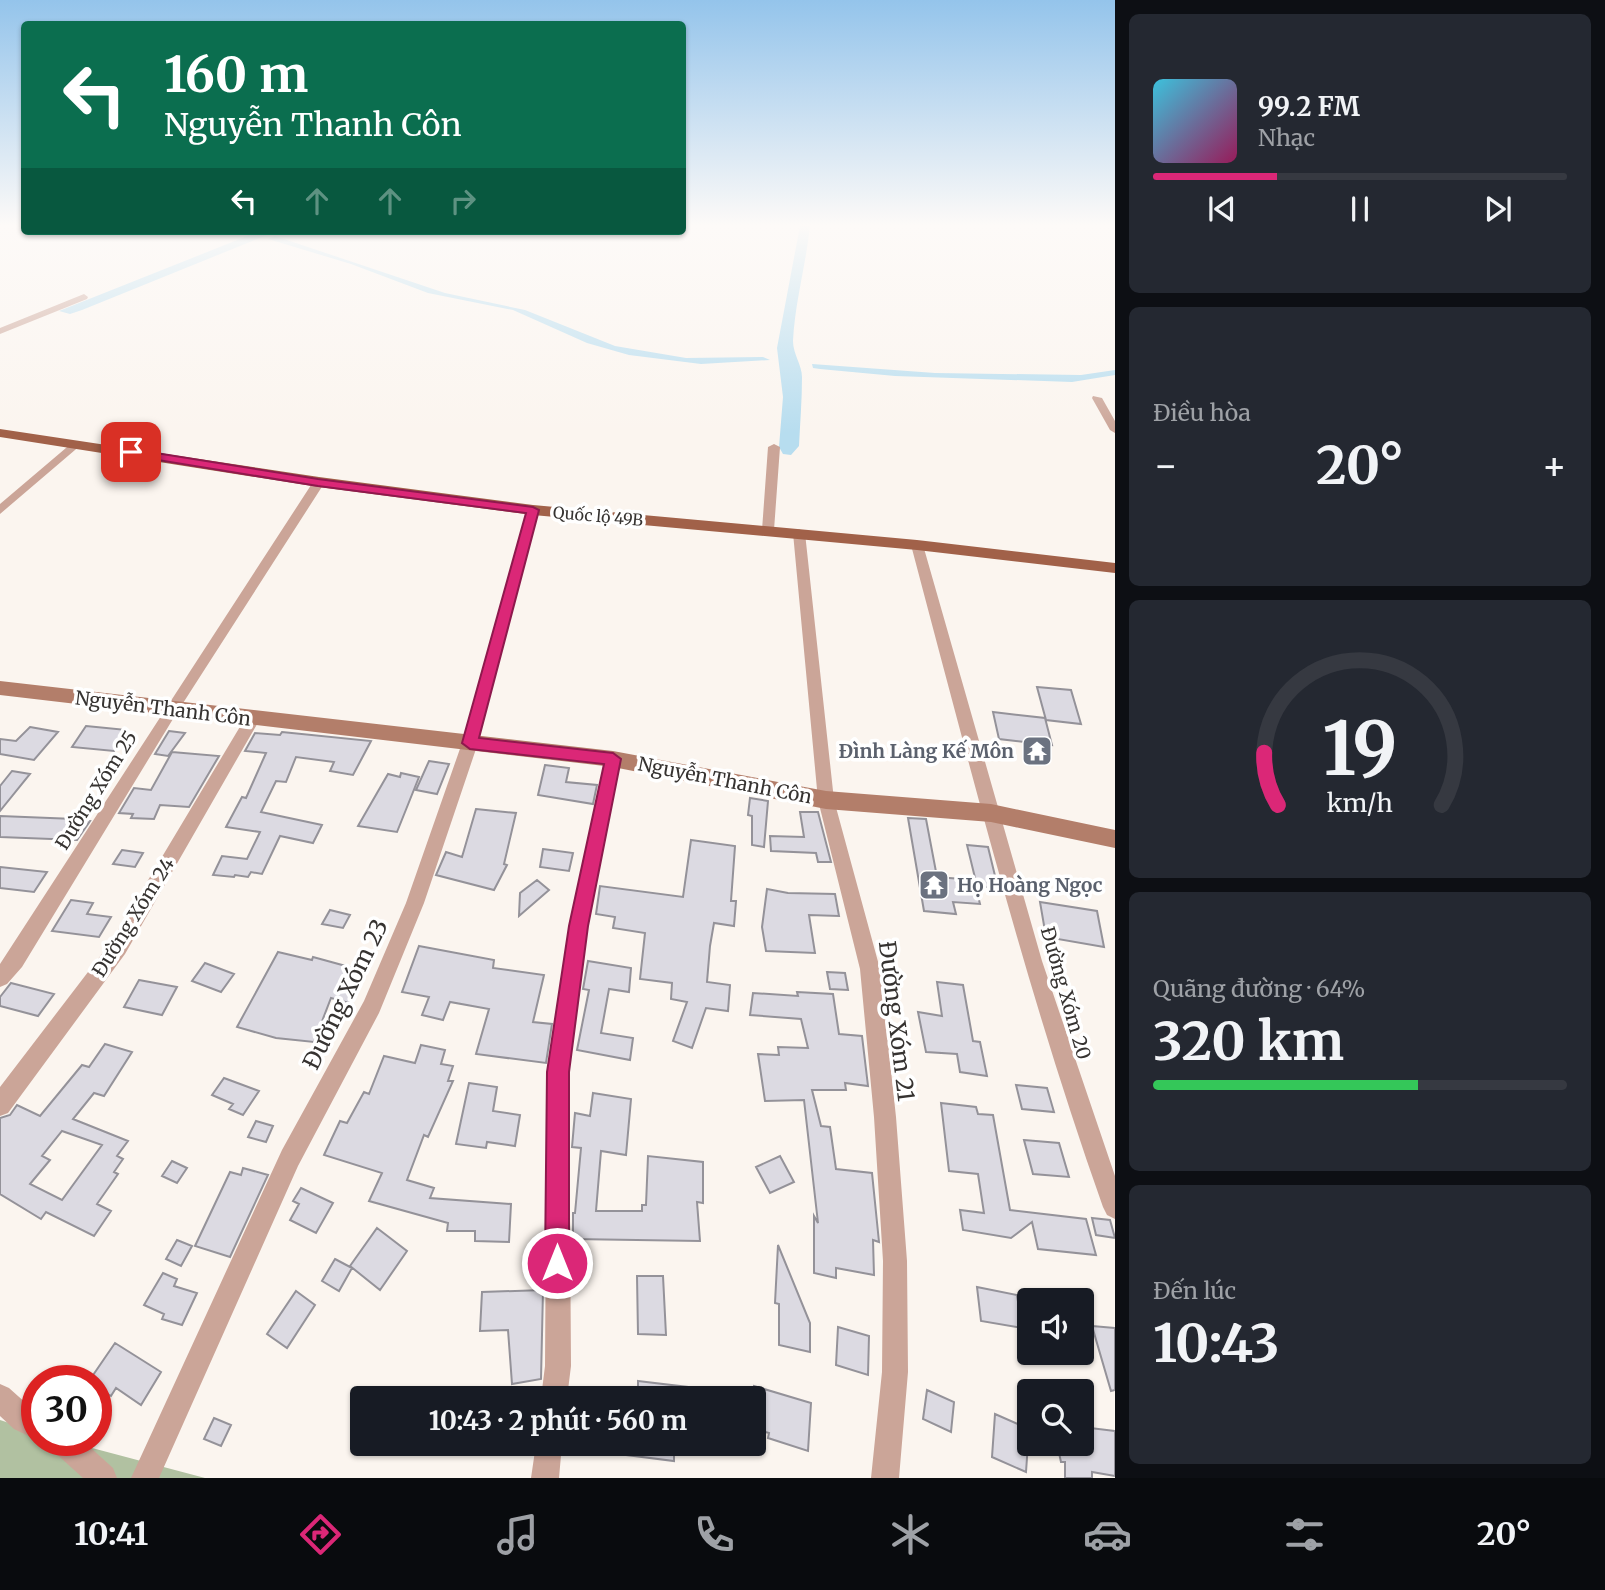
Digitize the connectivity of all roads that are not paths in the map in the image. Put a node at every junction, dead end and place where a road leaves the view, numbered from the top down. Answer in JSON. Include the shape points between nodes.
{"nodes":[{"id":1,"x":84,"y":298,"type":"dead end"},
{"id":2,"x":0,"y":331,"type":"edge"},
{"id":3,"x":1097,"y":398,"type":"dead end"},
{"id":4,"x":1115,"y":430,"type":"edge"},
{"id":5,"x":0,"y":433,"type":"edge"},
{"id":6,"x":77,"y":444,"type":"junction"},
{"id":7,"x":774,"y":447,"type":"dead end"},
{"id":8,"x":318,"y":482,"type":"junction"},
{"id":9,"x":0,"y":510,"type":"edge"},
{"id":10,"x":533,"y":510,"type":"junction"},
{"id":11,"x":768,"y":530,"type":"junction"},
{"id":12,"x":799,"y":533,"type":"junction"},
{"id":13,"x":917,"y":545,"type":"junction"},
{"id":14,"x":1115,"y":568,"type":"edge"},
{"id":15,"x":1,"y":690,"type":"edge"},
{"id":16,"x":171,"y":710,"type":"junction"},
{"id":17,"x":252,"y":719,"type":"junction"},
{"id":18,"x":470,"y":743,"type":"junction"},
{"id":19,"x":613,"y":759,"type":"junction"},
{"id":20,"x":826,"y":800,"type":"junction"},
{"id":21,"x":991,"y":813,"type":"junction"},
{"id":22,"x":1115,"y":839,"type":"edge"},
{"id":23,"x":0,"y":978,"type":"edge"},
{"id":24,"x":0,"y":1105,"type":"edge"},
{"id":25,"x":1115,"y":1207,"type":"edge"},
{"id":26,"x":556,"y":1386,"type":"edge"},
{"id":27,"x":0,"y":1397,"type":"edge"},
{"id":28,"x":21,"y":1417,"type":"edge"},
{"id":29,"x":79,"y":1456,"type":"edge"},
{"id":30,"x":548,"y":1456,"type":"edge"},
{"id":31,"x":103,"y":1478,"type":"edge"},
{"id":32,"x":145,"y":1478,"type":"edge"},
{"id":33,"x":545,"y":1478,"type":"edge"},
{"id":34,"x":885,"y":1478,"type":"edge"}],
"edges":[{"from":1,"to":2,"type":"street"},
{"from":3,"to":4,"type":"street"},
{"from":5,"to":6,"type":"main road","name":"Quốc lộ 49B"},
{"from":6,"to":8,"type":"main road","name":"Quốc lộ 49B"},
{"from":6,"to":9,"type":"street"},
{"from":7,"to":11,"type":"street"},
{"from":8,"to":10,"type":"main road","name":"Quốc lộ 49B"},
{"from":8,"to":16,"type":"street","name":"Đường Xóm 25"},
{"from":10,"to":11,"type":"main road","name":"Quốc lộ 49B"},
{"from":10,"to":18,"type":"street","name":"Đường Xóm 23"},
{"from":11,"to":12,"type":"main road","name":"Quốc lộ 49B"},
{"from":12,"to":13,"type":"main road","name":"Quốc lộ 49B"},
{"from":12,"to":20,"type":"street","name":"Đường Xóm 21"},
{"from":13,"to":14,"type":"main road","name":"Quốc lộ 49B"},
{"from":13,"to":21,"type":"street","name":"Đường Xóm 20"},
{"from":15,"to":16,"type":"street","name":"Nguyễn Thanh Côn"},
{"from":16,"to":17,"type":"street","name":"Nguyễn Thanh Côn"},
{"from":16,"to":23,"type":"street","name":"Đường Xóm 25","via":[[15,961]]},
{"from":17,"to":18,"type":"street","name":"Nguyễn Thanh Côn"},
{"from":17,"to":24,"type":"street","name":"Đường Xóm 24","via":[[118,948]]},
{"from":18,"to":19,"type":"street","name":"Nguyễn Thanh Côn"},
{"from":18,"to":32,"type":"street","name":"Đường Xóm 23","via":[[415,903],[372,1006],[290,1158]]},
{"from":19,"to":20,"type":"street","name":"Nguyễn Thanh Côn"},
{"from":19,"to":26,"type":"street","via":[[579,926],[558,1072]]},
{"from":20,"to":21,"type":"street","name":"Nguyễn Thanh Côn"},
{"from":20,"to":34,"type":"street","name":"Đường Xóm 21","via":[[870,970],[885,1117],[895,1261],[895,1372]]},
{"from":21,"to":22,"type":"street","name":"Nguyễn Thanh Côn"},
{"from":21,"to":25,"type":"street","name":"Đường Xóm 20","via":[[1080,1115]]},
{"from":27,"to":28,"type":"street"},
{"from":29,"to":31,"type":"street"},
{"from":30,"to":33,"type":"street"}]}
